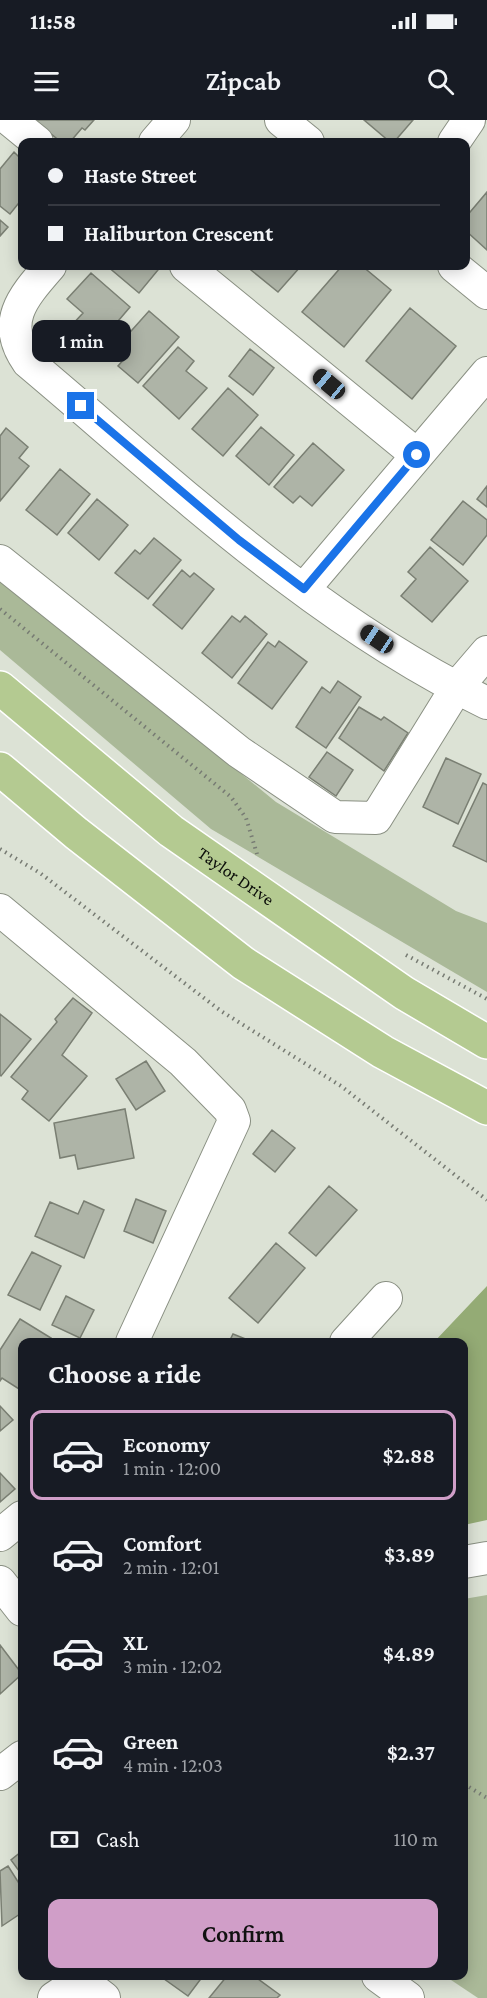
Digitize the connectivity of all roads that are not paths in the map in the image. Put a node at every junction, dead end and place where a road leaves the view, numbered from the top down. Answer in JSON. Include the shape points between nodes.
{"nodes":[{"id":1,"x":10,"y":120,"type":"edge"},
{"id":2,"x":174,"y":120,"type":"edge"},
{"id":3,"x":281,"y":120,"type":"edge"},
{"id":4,"x":469,"y":120,"type":"edge"},
{"id":5,"x":32,"y":138,"type":"edge"},
{"id":6,"x":158,"y":138,"type":"edge"},
{"id":7,"x":303,"y":138,"type":"edge"},
{"id":8,"x":457,"y":138,"type":"edge"},
{"id":9,"x":47,"y":270,"type":"edge"},
{"id":10,"x":191,"y":270,"type":"edge"},
{"id":11,"x":459,"y":270,"type":"edge"},
{"id":12,"x":487,"y":293,"type":"edge"},
{"id":13,"x":487,"y":373,"type":"edge"},
{"id":14,"x":417,"y":455,"type":"junction"},
{"id":15,"x":0,"y":561,"type":"edge"},
{"id":16,"x":304,"y":589,"type":"junction"},
{"id":17,"x":487,"y":652,"type":"edge"},
{"id":18,"x":457,"y":687,"type":"junction"},
{"id":19,"x":0,"y":688,"type":"edge"},
{"id":20,"x":487,"y":703,"type":"edge"},
{"id":21,"x":0,"y":769,"type":"edge"},
{"id":22,"x":0,"y":910,"type":"edge"},
{"id":23,"x":487,"y":1042,"type":"edge"},
{"id":24,"x":487,"y":1108,"type":"edge"},
{"id":25,"x":386,"y":1298,"type":"dead end"},
{"id":26,"x":134,"y":1338,"type":"edge"},
{"id":27,"x":350,"y":1338,"type":"edge"},
{"id":28,"x":18,"y":1520,"type":"edge"},
{"id":29,"x":0,"y":1535,"type":"edge"},
{"id":30,"x":487,"y":1558,"type":"edge"},
{"id":31,"x":468,"y":1561,"type":"edge"},
{"id":32,"x":0,"y":1582,"type":"edge"},
{"id":33,"x":18,"y":1605,"type":"edge"},
{"id":34,"x":18,"y":1760,"type":"edge"},
{"id":35,"x":0,"y":1774,"type":"edge"},
{"id":36,"x":383,"y":1980,"type":"edge"},
{"id":37,"x":91,"y":1985,"type":"edge"},
{"id":38,"x":54,"y":1998,"type":"edge"},
{"id":39,"x":408,"y":1998,"type":"edge"}],
"edges":[{"from":1,"to":5,"type":"street"},
{"from":2,"to":6,"type":"street"},
{"from":3,"to":7,"type":"street"},
{"from":4,"to":8,"type":"street"},
{"from":9,"to":16,"type":"street","via":[[24,296],[13,318],[12,331],[19,351],[239,540]]},
{"from":10,"to":14,"type":"street"},
{"from":11,"to":12,"type":"street"},
{"from":13,"to":14,"type":"street"},
{"from":14,"to":16,"type":"street"},
{"from":15,"to":18,"type":"street","via":[[239,752],[336,818],[376,818]]},
{"from":16,"to":18,"type":"street"},
{"from":17,"to":18,"type":"street"},
{"from":18,"to":20,"type":"street"},
{"from":19,"to":23,"type":"main road","name":"Taylor Drive","via":[[171,831],[404,993]]},
{"from":21,"to":24,"type":"main road","via":[[243,963],[383,1052]]},
{"from":22,"to":26,"type":"street","via":[[183,1062],[230,1110],[234,1120]]},
{"from":25,"to":27,"type":"street"},
{"from":28,"to":29,"type":"street"},
{"from":30,"to":31,"type":"street"},
{"from":32,"to":33,"type":"street"},
{"from":34,"to":35,"type":"street"},
{"from":36,"to":39,"type":"street"},
{"from":37,"to":38,"type":"street"}]}
